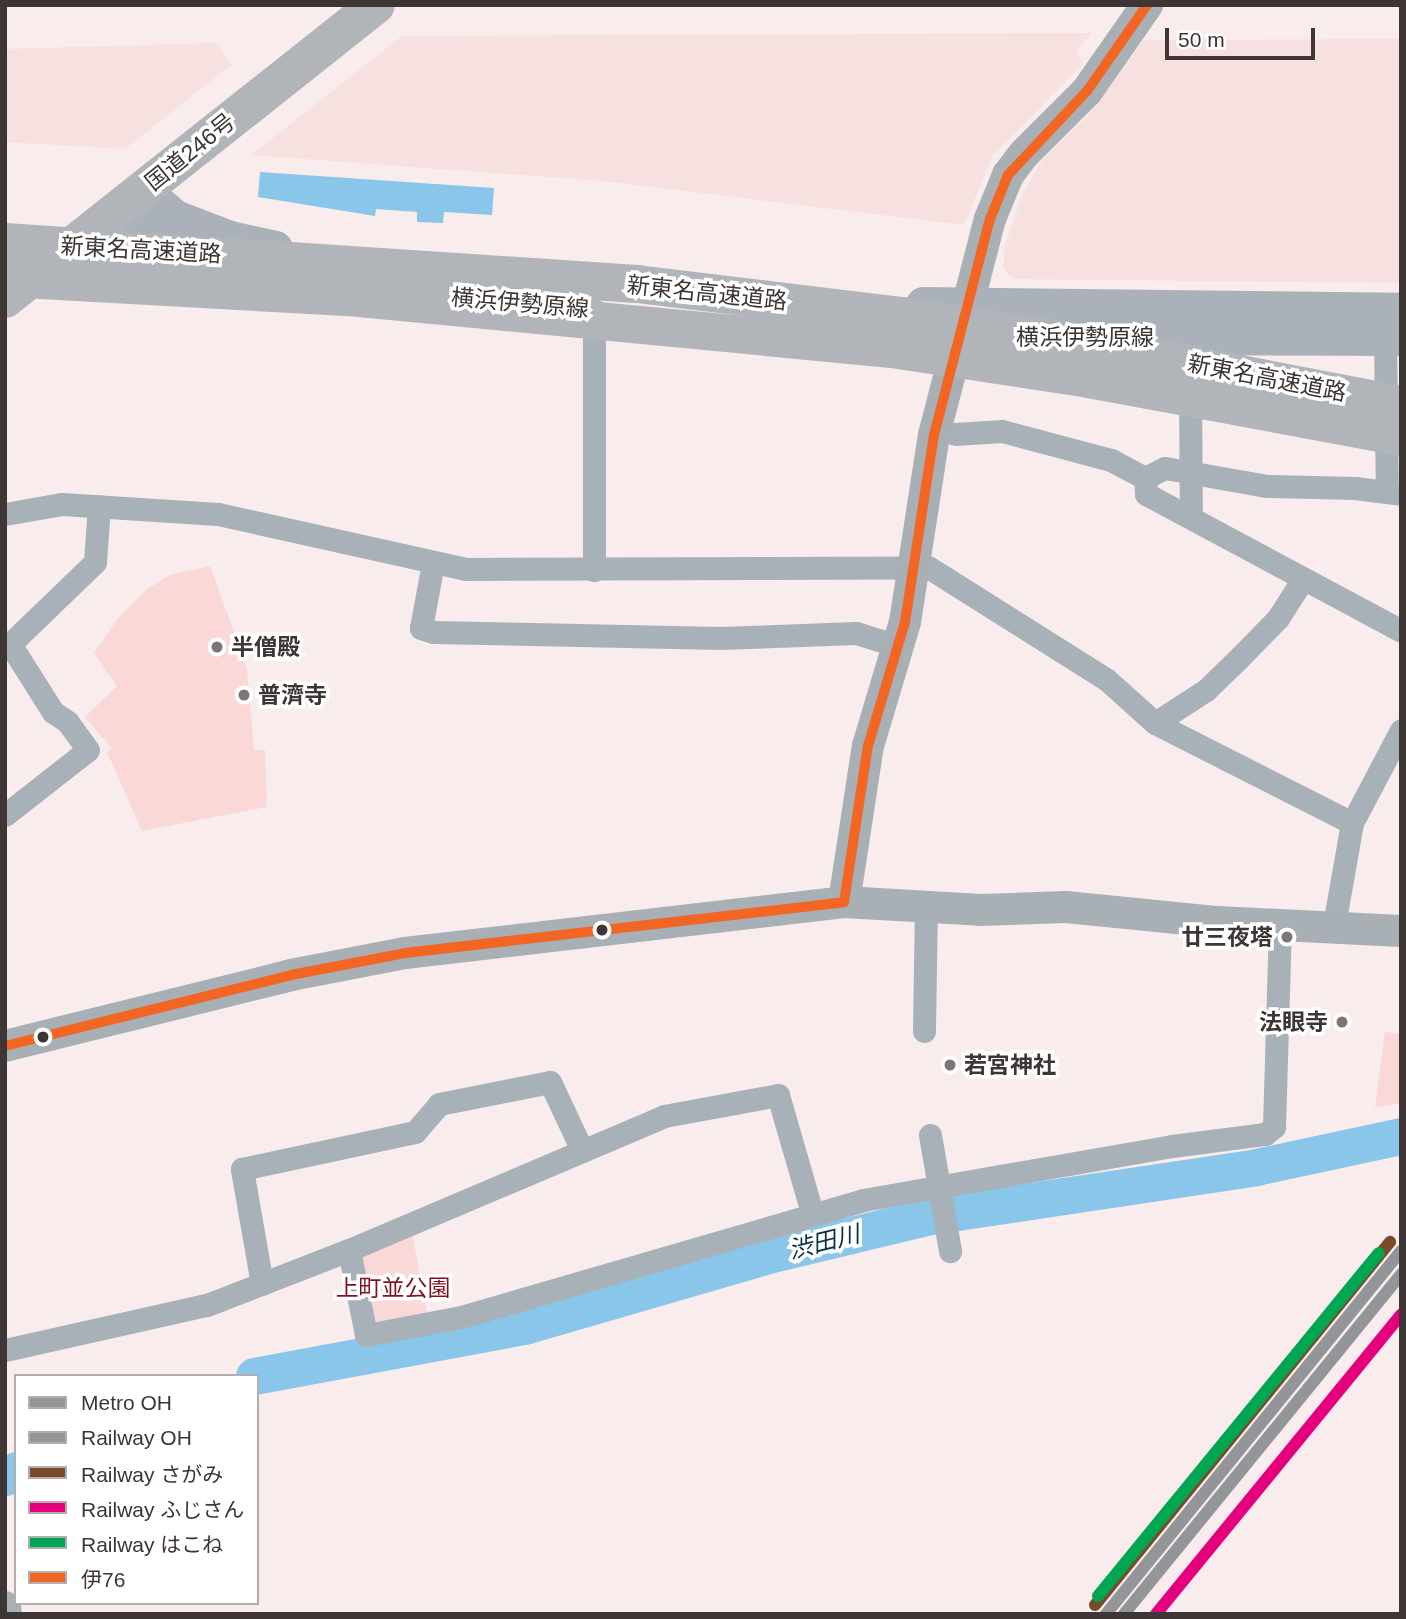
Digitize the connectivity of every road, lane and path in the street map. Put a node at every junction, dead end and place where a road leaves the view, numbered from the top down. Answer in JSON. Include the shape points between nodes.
{"nodes":[{"id":1,"x":376,"y":5,"type":"edge"},
{"id":2,"x":1144,"y":11,"type":"edge"},
{"id":3,"x":130,"y":201,"type":"junction"},
{"id":4,"x":5,"y":242,"type":"edge"},
{"id":5,"x":5,"y":278,"type":"edge"},
{"id":6,"x":5,"y":299,"type":"edge"},
{"id":7,"x":594,"y":310,"type":"junction"},
{"id":8,"x":963,"y":322,"type":"junction"},
{"id":9,"x":1395,"y":328,"type":"edge"},
{"id":10,"x":1190,"y":337,"type":"junction"},
{"id":11,"x":1401,"y":405,"type":"edge"},
{"id":12,"x":955,"y":433,"type":"dead end"},
{"id":13,"x":1401,"y":437,"type":"edge"},
{"id":14,"x":1191,"y":473,"type":"junction"},
{"id":15,"x":1145,"y":478,"type":"junction"},
{"id":16,"x":1394,"y":493,"type":"edge"},
{"id":17,"x":99,"y":506,"type":"junction"},
{"id":18,"x":5,"y":514,"type":"edge"},
{"id":19,"x":1191,"y":517,"type":"junction"},
{"id":20,"x":433,"y":563,"type":"junction"},
{"id":21,"x":913,"y":565,"type":"junction"},
{"id":22,"x":594,"y":570,"type":"junction"},
{"id":23,"x":1303,"y":579,"type":"junction"},
{"id":24,"x":1401,"y":631,"type":"edge"},
{"id":25,"x":898,"y":646,"type":"junction"},
{"id":26,"x":8,"y":647,"type":"edge"},
{"id":27,"x":1155,"y":723,"type":"junction"},
{"id":28,"x":1401,"y":730,"type":"edge"},
{"id":29,"x":5,"y":815,"type":"edge"},
{"id":30,"x":1352,"y":823,"type":"junction"},
{"id":31,"x":844,"y":902,"type":"junction"},
{"id":32,"x":926,"y":907,"type":"junction"},
{"id":33,"x":1280,"y":924,"type":"junction"},
{"id":34,"x":1334,"y":925,"type":"junction"},
{"id":35,"x":1401,"y":931,"type":"edge"},
{"id":36,"x":924,"y":1031,"type":"dead end"},
{"id":37,"x":5,"y":1046,"type":"edge"},
{"id":38,"x":930,"y":1135,"type":"dead end"},
{"id":39,"x":582,"y":1150,"type":"junction"},
{"id":40,"x":938,"y":1190,"type":"junction"},
{"id":41,"x":812,"y":1213,"type":"junction"},
{"id":42,"x":349,"y":1250,"type":"junction"},
{"id":43,"x":950,"y":1251,"type":"dead end"},
{"id":44,"x":262,"y":1284,"type":"junction"},
{"id":45,"x":5,"y":1350,"type":"edge"},
{"id":46,"x":5,"y":1607,"type":"edge"},
{"id":47,"x":6,"y":1614,"type":"edge"}],
"edges":[{"from":1,"to":3,"type":"highway","name":"国道246号"},
{"from":2,"to":8,"type":"street","via":[[1087,91],[1045,129],[1008,175],[990,219]]},
{"from":3,"to":6,"type":"highway","name":"国道246号"},
{"from":3,"to":7,"type":"main road","name":"横浜伊勢原線","via":[[148,239],[220,264],[355,290]]},
{"from":3,"to":8,"type":"main road","name":"横浜伊勢原線","via":[[230,238],[356,265]]},
{"from":4,"to":11,"type":"highway","name":"新東名高速道路","bridge":true,"via":[[637,284],[1047,338]]},
{"from":5,"to":13,"type":"highway","name":"新東名高速道路","bridge":true,"via":[[359,298],[892,349],[1078,377]]},
{"from":7,"to":8,"type":"main road","name":"横浜伊勢原線"},
{"from":7,"to":22,"type":"street"},
{"from":8,"to":9,"type":"main road","name":"横浜伊勢原線"},
{"from":8,"to":10,"type":"main road","name":"横浜伊勢原線"},
{"from":8,"to":21,"type":"street","via":[[926,474]]},
{"from":9,"to":10,"type":"main road","name":"横浜伊勢原線"},
{"from":9,"to":16,"type":"street"},
{"from":10,"to":14,"type":"street"},
{"from":12,"to":15,"type":"street","via":[[1015,434],[1111,460]]},
{"from":14,"to":15,"type":"street","via":[[1157,469]]},
{"from":14,"to":16,"type":"street","via":[[1266,486]]},
{"from":14,"to":19,"type":"street"},
{"from":15,"to":19,"type":"street","via":[[1146,494]]},
{"from":17,"to":18,"type":"street","via":[[39,505]]},
{"from":17,"to":20,"type":"street","via":[[218,514]]},
{"from":17,"to":26,"type":"street","via":[[95,562]]},
{"from":19,"to":23,"type":"street"},
{"from":20,"to":22,"type":"street","via":[[466,569]]},
{"from":20,"to":25,"type":"street","via":[[421,628],[433,632],[707,638],[856,633]]},
{"from":21,"to":22,"type":"street"},
{"from":21,"to":25,"type":"street"},
{"from":21,"to":27,"type":"street","via":[[945,575],[1106,679]]},
{"from":23,"to":24,"type":"street"},
{"from":23,"to":27,"type":"street","via":[[1278,618],[1239,658],[1206,690]]},
{"from":25,"to":31,"type":"street","via":[[864,765]]},
{"from":26,"to":29,"type":"street","via":[[53,712],[68,722],[88,750]]},
{"from":27,"to":30,"type":"street"},
{"from":28,"to":30,"type":"street"},
{"from":30,"to":34,"type":"street"},
{"from":31,"to":32,"type":"street"},
{"from":31,"to":37,"type":"street","via":[[405,953],[291,975]]},
{"from":32,"to":33,"type":"street","via":[[1066,907]]},
{"from":32,"to":36,"type":"street"},
{"from":33,"to":34,"type":"street"},
{"from":33,"to":40,"type":"street","via":[[1274,1127],[1265,1134]]},
{"from":34,"to":35,"type":"street"},
{"from":38,"to":40,"type":"street"},
{"from":39,"to":41,"type":"street","via":[[664,1116],[778,1095]]},
{"from":39,"to":42,"type":"street"},
{"from":39,"to":44,"type":"street","via":[[550,1082],[439,1104],[415,1132],[242,1169]]},
{"from":40,"to":41,"type":"street"},
{"from":40,"to":43,"type":"street"},
{"from":41,"to":42,"type":"street","via":[[514,1303],[366,1335]]},
{"from":42,"to":44,"type":"street"},
{"from":44,"to":45,"type":"street","via":[[206,1305]]},
{"from":46,"to":47,"type":"street"}]}
